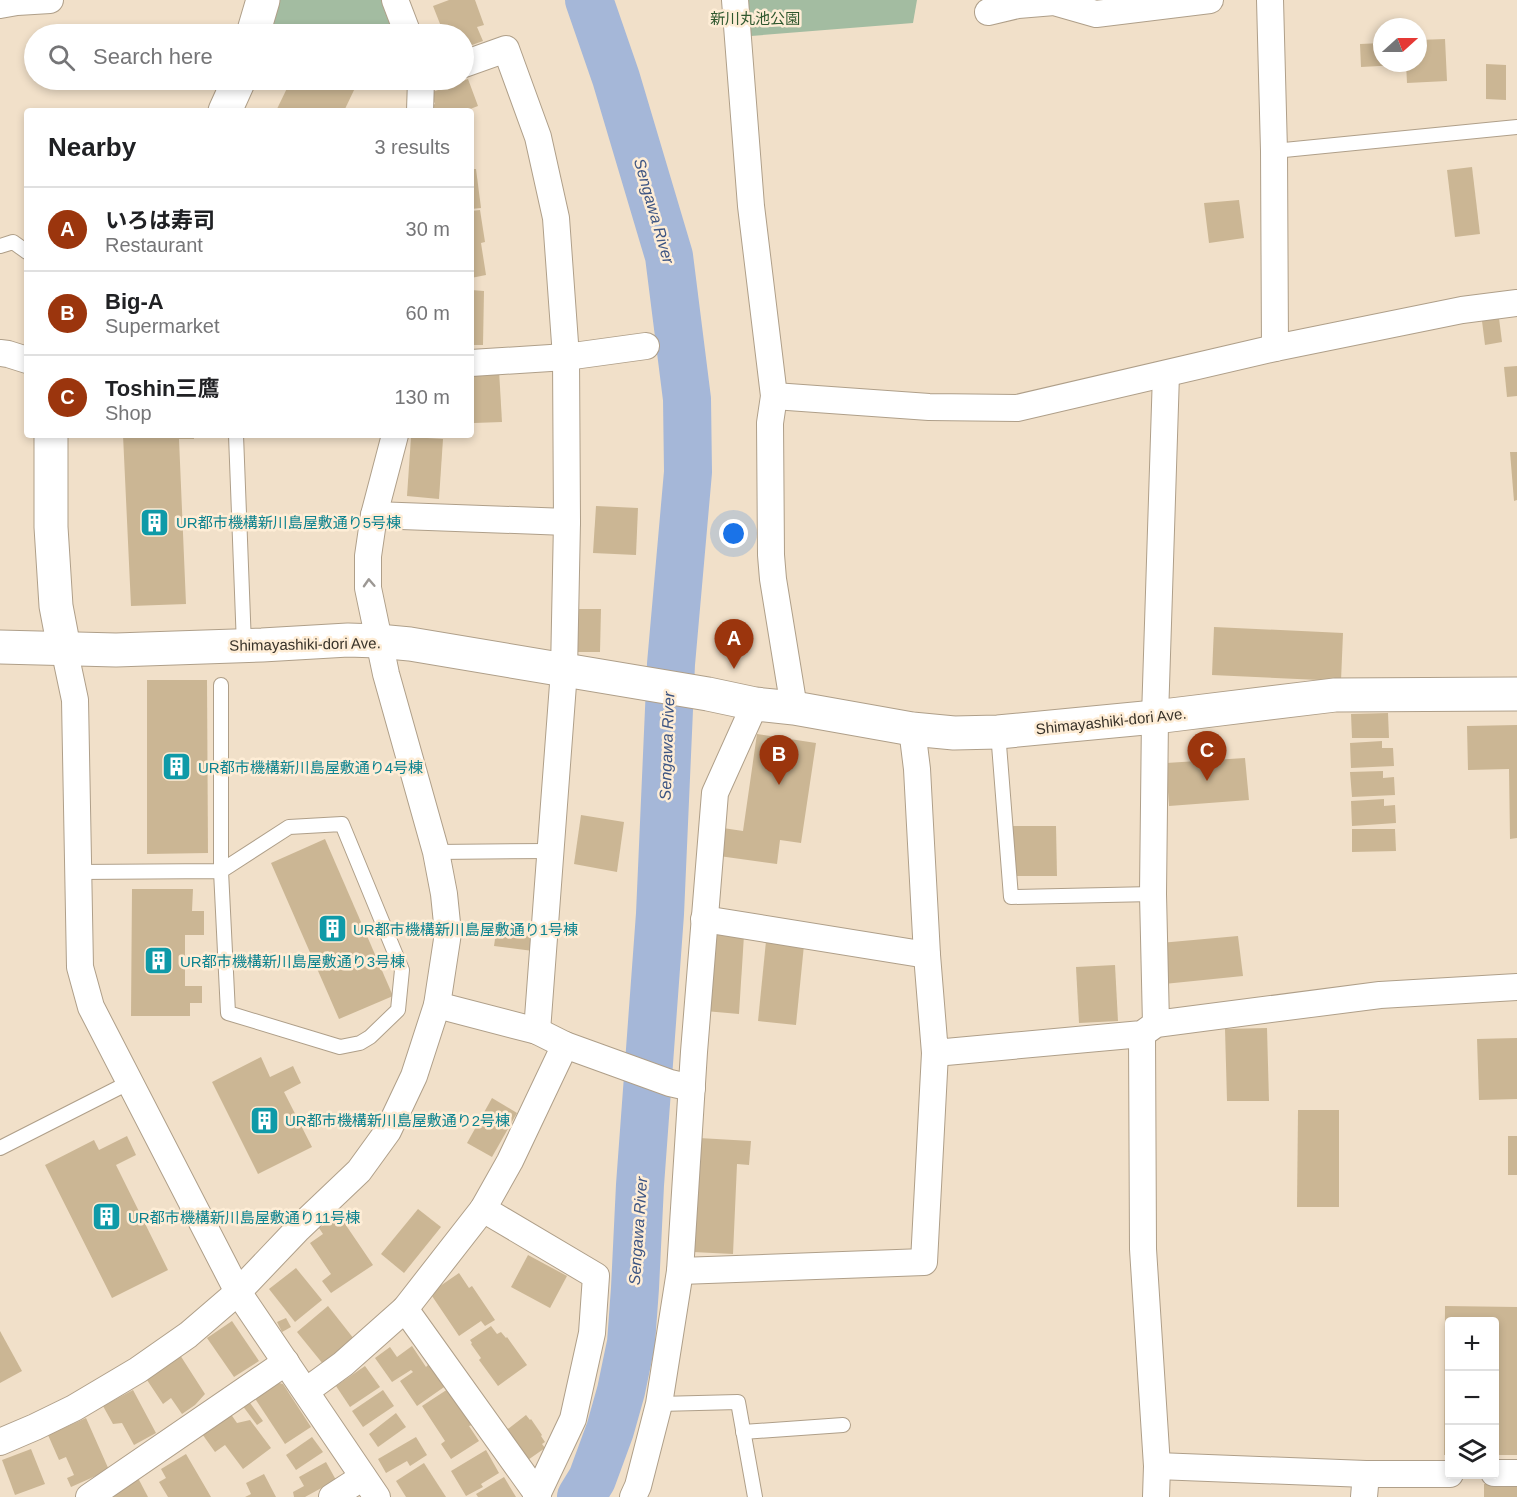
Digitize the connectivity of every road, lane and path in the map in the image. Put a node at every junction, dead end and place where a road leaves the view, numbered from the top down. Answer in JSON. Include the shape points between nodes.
{"nodes":[{"id":1,"x":50,"y":0,"type":"edge"},
{"id":2,"x":262,"y":0,"type":"edge"},
{"id":3,"x":395,"y":0,"type":"edge"},
{"id":4,"x":735,"y":0,"type":"edge"},
{"id":5,"x":1210,"y":0,"type":"edge"},
{"id":6,"x":1270,"y":0,"type":"edge"},
{"id":7,"x":0,"y":5,"type":"edge"},
{"id":8,"x":988,"y":12,"type":"dead end"},
{"id":9,"x":256,"y":24,"type":"edge"},
{"id":10,"x":404,"y":24,"type":"edge"},
{"id":11,"x":474,"y":60,"type":"edge"},
{"id":12,"x":234,"y":90,"type":"edge"},
{"id":13,"x":421,"y":90,"type":"edge"},
{"id":14,"x":226,"y":108,"type":"edge"},
{"id":15,"x":420,"y":108,"type":"edge"},
{"id":16,"x":1517,"y":127,"type":"edge"},
{"id":17,"x":1274,"y":151,"type":"junction"},
{"id":18,"x":0,"y":246,"type":"edge"},
{"id":19,"x":24,"y":250,"type":"edge"},
{"id":20,"x":1517,"y":303,"type":"edge"},
{"id":21,"x":646,"y":346,"type":"dead end"},
{"id":22,"x":1275,"y":348,"type":"junction"},
{"id":23,"x":0,"y":353,"type":"edge"},
{"id":24,"x":566,"y":357,"type":"junction"},
{"id":25,"x":24,"y":359,"type":"edge"},
{"id":26,"x":474,"y":363,"type":"edge"},
{"id":27,"x":1166,"y":374,"type":"junction"},
{"id":28,"x":774,"y":396,"type":"junction"},
{"id":29,"x":51,"y":438,"type":"edge"},
{"id":30,"x":236,"y":438,"type":"edge"},
{"id":31,"x":394,"y":438,"type":"edge"},
{"id":32,"x":374,"y":515,"type":"junction"},
{"id":33,"x":567,"y":522,"type":"junction"},
{"id":34,"x":378,"y":641,"type":"junction"},
{"id":35,"x":244,"y":645,"type":"junction"},
{"id":36,"x":0,"y":646,"type":"edge"},
{"id":37,"x":64,"y":648,"type":"junction"},
{"id":38,"x":564,"y":671,"type":"junction"},
{"id":39,"x":221,"y":685,"type":"dead end"},
{"id":40,"x":1517,"y":694,"type":"edge"},
{"id":41,"x":755,"y":704,"type":"junction"},
{"id":42,"x":794,"y":708,"type":"junction"},
{"id":43,"x":1155,"y":717,"type":"junction"},
{"id":44,"x":912,"y":729,"type":"junction"},
{"id":45,"x":998,"y":732,"type":"junction"},
{"id":46,"x":436,"y":852,"type":"junction"},
{"id":47,"x":550,"y":852,"type":"junction"},
{"id":48,"x":220,"y":871,"type":"junction"},
{"id":49,"x":78,"y":872,"type":"junction"},
{"id":50,"x":1153,"y":894,"type":"junction"},
{"id":51,"x":704,"y":919,"type":"junction"},
{"id":52,"x":927,"y":955,"type":"junction"},
{"id":53,"x":1517,"y":987,"type":"edge"},
{"id":54,"x":437,"y":1005,"type":"junction"},
{"id":55,"x":1149,"y":1029,"type":"junction"},
{"id":56,"x":537,"y":1031,"type":"junction"},
{"id":57,"x":565,"y":1045,"type":"junction"},
{"id":58,"x":935,"y":1053,"type":"junction"},
{"id":59,"x":130,"y":1082,"type":"junction"},
{"id":60,"x":681,"y":1085,"type":"junction"},
{"id":61,"x":0,"y":1148,"type":"edge"},
{"id":62,"x":483,"y":1209,"type":"junction"},
{"id":63,"x":680,"y":1271,"type":"junction"},
{"id":64,"x":237,"y":1292,"type":"junction"},
{"id":65,"x":405,"y":1309,"type":"junction"},
{"id":66,"x":286,"y":1362,"type":"junction"},
{"id":67,"x":306,"y":1391,"type":"junction"},
{"id":68,"x":660,"y":1404,"type":"junction"},
{"id":69,"x":843,"y":1425,"type":"dead end"},
{"id":70,"x":743,"y":1432,"type":"junction"},
{"id":71,"x":0,"y":1442,"type":"edge"},
{"id":72,"x":1156,"y":1466,"type":"junction"},
{"id":73,"x":1499,"y":1473,"type":"edge"},
{"id":74,"x":1517,"y":1473,"type":"edge"},
{"id":75,"x":1445,"y":1475,"type":"edge"},
{"id":76,"x":1365,"y":1486,"type":"edge"},
{"id":77,"x":370,"y":1487,"type":"edge"},
{"id":78,"x":537,"y":1496,"type":"edge"},
{"id":79,"x":89,"y":1497,"type":"edge"},
{"id":80,"x":332,"y":1497,"type":"edge"},
{"id":81,"x":633,"y":1497,"type":"edge"},
{"id":82,"x":755,"y":1497,"type":"edge"},
{"id":83,"x":1156,"y":1497,"type":"edge"}],
"edges":[{"from":1,"to":7,"type":"street"},
{"from":2,"to":9,"type":"street"},
{"from":3,"to":10,"type":"street"},
{"from":4,"to":28,"type":"street","via":[[751,206]]},
{"from":5,"to":8,"type":"street","via":[[1096,14],[1054,2]]},
{"from":6,"to":17,"type":"street"},
{"from":11,"to":24,"type":"street","via":[[506,49],[538,137],[556,218]]},
{"from":12,"to":14,"type":"street"},
{"from":13,"to":15,"type":"street"},
{"from":16,"to":17,"type":"lane"},
{"from":17,"to":22,"type":"street"},
{"from":18,"to":19,"type":"lane","via":[[13,242]]},
{"from":20,"to":22,"type":"street","via":[[1462,310]]},
{"from":21,"to":24,"type":"street"},
{"from":22,"to":27,"type":"street"},
{"from":23,"to":25,"type":"street"},
{"from":24,"to":26,"type":"street"},
{"from":24,"to":33,"type":"street"},
{"from":27,"to":28,"type":"street","via":[[1017,408],[929,407]]},
{"from":27,"to":43,"type":"street"},
{"from":28,"to":42,"type":"street","via":[[770,423],[771,555]]},
{"from":29,"to":37,"type":"street","via":[[51,527],[56,606]]},
{"from":30,"to":35,"type":"lane"},
{"from":31,"to":32,"type":"street"},
{"from":32,"to":33,"type":"street"},
{"from":34,"to":32,"type":"street","one_way":true,"via":[[368,588]]},
{"from":33,"to":38,"type":"street"},
{"from":34,"to":35,"type":"street","name":"Shimayashiki-dori Ave."},
{"from":34,"to":38,"type":"street","name":"Shimayashiki-dori Ave."},
{"from":34,"to":46,"type":"street"},
{"from":35,"to":37,"type":"street","name":"Shimayashiki-dori Ave."},
{"from":36,"to":37,"type":"street","name":"Shimayashiki-dori Ave."},
{"from":37,"to":49,"type":"street","via":[[75,700]]},
{"from":38,"to":41,"type":"street","name":"Shimayashiki-dori Ave."},
{"from":38,"to":47,"type":"street"},
{"from":39,"to":48,"type":"lane"},
{"from":40,"to":43,"type":"street","name":"Shimayashiki-dori Ave.","via":[[1335,695]]},
{"from":41,"to":42,"type":"street","name":"Shimayashiki-dori Ave."},
{"from":41,"to":51,"type":"street","via":[[715,793]]},
{"from":42,"to":44,"type":"street","name":"Shimayashiki-dori Ave."},
{"from":43,"to":45,"type":"street","name":"Shimayashiki-dori Ave."},
{"from":43,"to":50,"type":"street"},
{"from":44,"to":45,"type":"street","name":"Shimayashiki-dori Ave."},
{"from":44,"to":52,"type":"street"},
{"from":45,"to":50,"type":"lane","via":[[1011,897]]},
{"from":46,"to":47,"type":"lane"},
{"from":46,"to":54,"type":"street","via":[[448,933]]},
{"from":47,"to":56,"type":"street"},
{"from":48,"to":48,"type":"lane","via":[[289,827],[342,824],[402,970],[398,1010],[370,1037],[340,1047],[228,1013]]},
{"from":48,"to":49,"type":"lane"},
{"from":49,"to":59,"type":"street","via":[[80,967],[91,1007]]},
{"from":50,"to":55,"type":"street"},
{"from":51,"to":52,"type":"street"},
{"from":51,"to":60,"type":"street"},
{"from":52,"to":58,"type":"street"},
{"from":53,"to":55,"type":"street","via":[[1380,995]]},
{"from":54,"to":56,"type":"street"},
{"from":54,"to":64,"type":"street","via":[[414,1076],[388,1131],[359,1171]]},
{"from":55,"to":58,"type":"street"},
{"from":55,"to":72,"type":"street","via":[[1143,1249]]},
{"from":56,"to":57,"type":"street"},
{"from":57,"to":60,"type":"street"},
{"from":57,"to":62,"type":"street"},
{"from":58,"to":63,"type":"street","via":[[924,1262]]},
{"from":59,"to":61,"type":"lane"},
{"from":59,"to":64,"type":"street"},
{"from":60,"to":63,"type":"street"},
{"from":62,"to":65,"type":"street"},
{"from":62,"to":78,"type":"street","via":[[596,1276],[592,1333],[573,1419]]},
{"from":63,"to":68,"type":"street"},
{"from":64,"to":66,"type":"street"},
{"from":64,"to":71,"type":"street","via":[[188,1335],[138,1370],[74,1408]]},
{"from":65,"to":67,"type":"street"},
{"from":65,"to":78,"type":"street"},
{"from":66,"to":67,"type":"street"},
{"from":66,"to":79,"type":"street"},
{"from":67,"to":77,"type":"street"},
{"from":68,"to":70,"type":"lane","via":[[738,1402]]},
{"from":68,"to":81,"type":"street"},
{"from":69,"to":70,"type":"lane"},
{"from":70,"to":82,"type":"lane"},
{"from":72,"to":76,"type":"street"},
{"from":72,"to":83,"type":"street"},
{"from":73,"to":74,"type":"street"},
{"from":75,"to":76,"type":"street"},
{"from":77,"to":80,"type":"street"}]}
